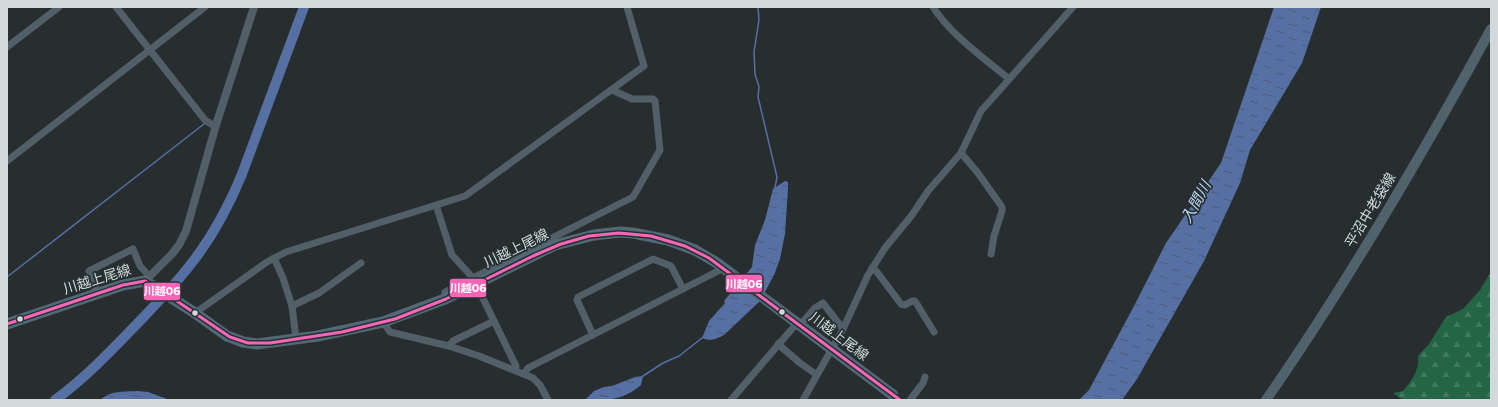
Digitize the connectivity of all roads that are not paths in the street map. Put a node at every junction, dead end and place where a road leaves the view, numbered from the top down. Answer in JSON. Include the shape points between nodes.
{"nodes":[{"id":1,"x":59,"y":7,"type":"edge"},
{"id":2,"x":116,"y":7,"type":"edge"},
{"id":3,"x":206,"y":7,"type":"edge"},
{"id":4,"x":254,"y":7,"type":"edge"},
{"id":5,"x":627,"y":7,"type":"edge"},
{"id":6,"x":933,"y":7,"type":"edge"},
{"id":7,"x":1073,"y":7,"type":"edge"},
{"id":8,"x":1491,"y":29,"type":"edge"},
{"id":9,"x":7,"y":47,"type":"edge"},
{"id":10,"x":150,"y":50,"type":"junction"},
{"id":11,"x":1009,"y":79,"type":"junction"},
{"id":12,"x":612,"y":90,"type":"junction"},
{"id":13,"x":216,"y":125,"type":"junction"},
{"id":14,"x":961,"y":153,"type":"junction"},
{"id":15,"x":7,"y":161,"type":"edge"},
{"id":16,"x":436,"y":205,"type":"junction"},
{"id":17,"x":991,"y":254,"type":"dead end"},
{"id":18,"x":274,"y":258,"type":"junction"},
{"id":19,"x":361,"y":263,"type":"dead end"},
{"id":20,"x":724,"y":268,"type":"junction"},
{"id":21,"x":872,"y":268,"type":"junction"},
{"id":22,"x":147,"y":278,"type":"junction"},
{"id":23,"x":474,"y":281,"type":"junction"},
{"id":24,"x":683,"y":289,"type":"junction"},
{"id":25,"x":95,"y":294,"type":"junction"},
{"id":26,"x":292,"y":306,"type":"junction"},
{"id":27,"x":195,"y":313,"type":"junction"},
{"id":28,"x":494,"y":321,"type":"junction"},
{"id":29,"x":383,"y":322,"type":"junction"},
{"id":30,"x":7,"y":324,"type":"edge"},
{"id":31,"x":799,"y":324,"type":"junction"},
{"id":32,"x":843,"y":329,"type":"junction"},
{"id":33,"x":934,"y":332,"type":"dead end"},
{"id":34,"x":593,"y":335,"type":"junction"},
{"id":35,"x":296,"y":339,"type":"junction"},
{"id":36,"x":778,"y":344,"type":"junction"},
{"id":37,"x":449,"y":346,"type":"junction"},
{"id":38,"x":515,"y":370,"type":"junction"},
{"id":39,"x":524,"y":374,"type":"junction"},
{"id":40,"x":816,"y":375,"type":"junction"},
{"id":41,"x":925,"y":377,"type":"dead end"},
{"id":42,"x":897,"y":397,"type":"edge"},
{"id":43,"x":548,"y":400,"type":"edge"},
{"id":44,"x":730,"y":400,"type":"edge"},
{"id":45,"x":803,"y":400,"type":"edge"},
{"id":46,"x":910,"y":400,"type":"edge"},
{"id":47,"x":1266,"y":400,"type":"edge"}],
"edges":[{"from":1,"to":9,"type":"street"},
{"from":2,"to":10,"type":"street"},
{"from":3,"to":10,"type":"street"},
{"from":4,"to":13,"type":"street"},
{"from":5,"to":12,"type":"street","via":[[644,66]]},
{"from":6,"to":11,"type":"street","via":[[953,30]]},
{"from":7,"to":11,"type":"street"},
{"from":8,"to":47,"type":"main road","name":"平沼中老袋線","via":[[1324,314]]},
{"from":10,"to":13,"type":"street","via":[[205,120]]},
{"from":10,"to":15,"type":"street"},
{"from":11,"to":14,"type":"street","via":[[981,111]]},
{"from":12,"to":16,"type":"street","via":[[465,196]]},
{"from":12,"to":23,"type":"street","via":[[632,98],[655,101],[660,150],[633,197]]},
{"from":13,"to":22,"type":"street","via":[[186,230],[172,254]]},
{"from":14,"to":17,"type":"street","via":[[1002,207]]},
{"from":14,"to":21,"type":"street","via":[[928,191]]},
{"from":16,"to":18,"type":"street","via":[[298,248]]},
{"from":16,"to":23,"type":"street","via":[[452,255]]},
{"from":18,"to":26,"type":"street"},
{"from":18,"to":27,"type":"street"},
{"from":19,"to":26,"type":"street","via":[[319,293]]},
{"from":20,"to":23,"type":"main road","name":"川越上尾線","via":[[695,250],[668,240],[633,233],[607,233],[555,245]]},
{"from":20,"to":24,"type":"street"},
{"from":20,"to":31,"type":"main road","name":"川越上尾線"},
{"from":21,"to":32,"type":"street"},
{"from":21,"to":33,"type":"street","via":[[901,304],[915,301]]},
{"from":22,"to":25,"type":"main road","name":"川越上尾線"},
{"from":22,"to":25,"type":"street","via":[[133,249],[89,272],[96,283]]},
{"from":22,"to":27,"type":"main road","name":"川越上尾線"},
{"from":23,"to":28,"type":"street"},
{"from":23,"to":29,"type":"main road","name":"川越上尾線","via":[[445,300]]},
{"from":24,"to":34,"type":"street"},
{"from":24,"to":34,"type":"street","via":[[671,266],[653,259],[578,297],[577,300]]},
{"from":25,"to":30,"type":"main road","name":"川越上尾線"},
{"from":26,"to":35,"type":"street"},
{"from":27,"to":35,"type":"main road","name":"川越上尾線","via":[[227,336],[243,342],[257,344]]},
{"from":28,"to":37,"type":"street","via":[[453,341]]},
{"from":28,"to":38,"type":"street","via":[[516,366]]},
{"from":29,"to":35,"type":"main road","name":"川越上尾線"},
{"from":29,"to":37,"type":"street","via":[[390,332]]},
{"from":31,"to":32,"type":"street","via":[[815,308],[823,304]]},
{"from":31,"to":36,"type":"street"},
{"from":31,"to":42,"type":"main road","name":"川越上尾線","bridge":true},
{"from":32,"to":40,"type":"street"},
{"from":34,"to":39,"type":"street","via":[[528,368]]},
{"from":36,"to":40,"type":"street"},
{"from":36,"to":44,"type":"street"},
{"from":37,"to":38,"type":"street"},
{"from":38,"to":39,"type":"street"},
{"from":39,"to":43,"type":"street","via":[[540,385]]},
{"from":40,"to":45,"type":"street"},
{"from":41,"to":46,"type":"street"}]}
